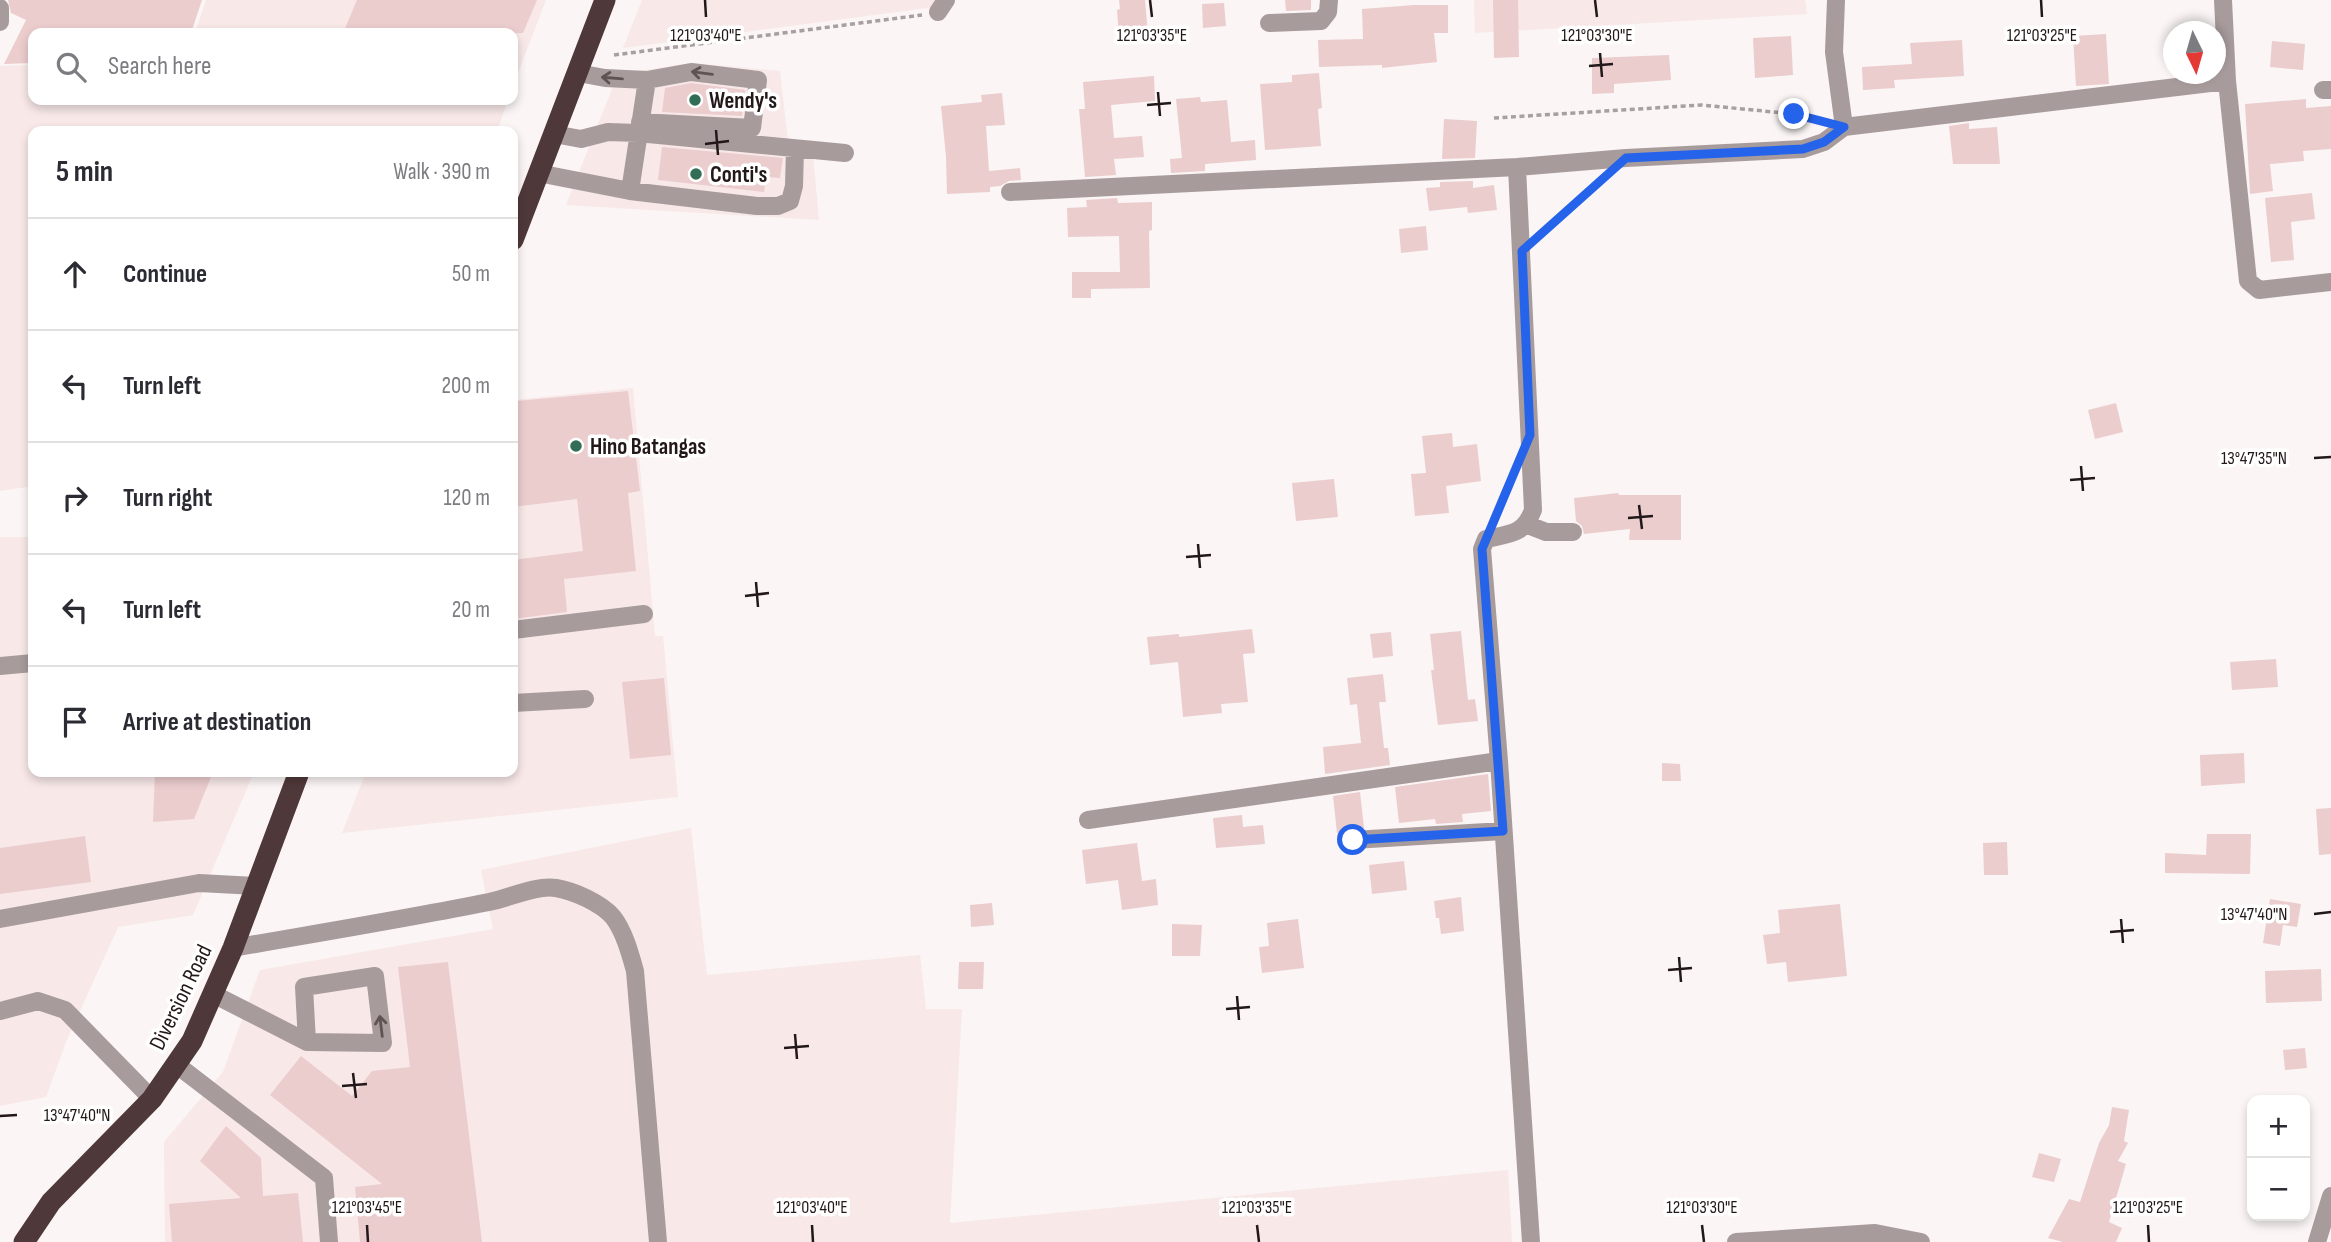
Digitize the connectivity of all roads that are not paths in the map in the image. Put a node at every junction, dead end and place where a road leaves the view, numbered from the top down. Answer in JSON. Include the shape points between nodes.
{"nodes":[{"id":1,"x":606,"y":0,"type":"edge"},
{"id":2,"x":1329,"y":0,"type":"edge"},
{"id":3,"x":1836,"y":0,"type":"edge"},
{"id":4,"x":2223,"y":0,"type":"edge"},
{"id":5,"x":0,"y":8,"type":"edge"},
{"id":6,"x":1,"y":22,"type":"edge"},
{"id":7,"x":1269,"y":23,"type":"dead end"},
{"id":8,"x":578,"y":73,"type":"junction"},
{"id":9,"x":647,"y":80,"type":"junction"},
{"id":10,"x":2227,"y":81,"type":"junction"},
{"id":11,"x":639,"y":127,"type":"junction"},
{"id":12,"x":1844,"y":127,"type":"junction"},
{"id":13,"x":554,"y":134,"type":"junction"},
{"id":14,"x":795,"y":149,"type":"junction"},
{"id":15,"x":845,"y":153,"type":"dead end"},
{"id":16,"x":1517,"y":167,"type":"junction"},
{"id":17,"x":537,"y":173,"type":"junction"},
{"id":18,"x":630,"y":191,"type":"junction"},
{"id":19,"x":1010,"y":192,"type":"dead end"},
{"id":20,"x":518,"y":226,"type":"edge"},
{"id":21,"x":2331,"y":282,"type":"edge"},
{"id":22,"x":1528,"y":525,"type":"junction"},
{"id":23,"x":1573,"y":532,"type":"dead end"},
{"id":24,"x":644,"y":614,"type":"dead end"},
{"id":25,"x":518,"y":628,"type":"edge"},
{"id":26,"x":28,"y":663,"type":"edge"},
{"id":27,"x":0,"y":666,"type":"edge"},
{"id":28,"x":585,"y":699,"type":"dead end"},
{"id":29,"x":518,"y":703,"type":"edge"},
{"id":30,"x":1499,"y":761,"type":"junction"},
{"id":31,"x":297,"y":777,"type":"edge"},
{"id":32,"x":1088,"y":820,"type":"dead end"},
{"id":33,"x":1503,"y":831,"type":"junction"},
{"id":34,"x":1353,"y":840,"type":"dead end"},
{"id":35,"x":257,"y":886,"type":"junction"},
{"id":36,"x":0,"y":919,"type":"edge"},
{"id":37,"x":233,"y":948,"type":"junction"},
{"id":38,"x":214,"y":994,"type":"junction"},
{"id":39,"x":0,"y":1011,"type":"edge"},
{"id":40,"x":307,"y":1042,"type":"junction"},
{"id":41,"x":177,"y":1065,"type":"junction"},
{"id":42,"x":152,"y":1099,"type":"junction"},
{"id":43,"x":2331,"y":1196,"type":"edge"},
{"id":44,"x":1840,"y":1239,"type":"edge"},
{"id":45,"x":24,"y":1242,"type":"edge"},
{"id":46,"x":329,"y":1242,"type":"edge"},
{"id":47,"x":658,"y":1242,"type":"edge"},
{"id":48,"x":1531,"y":1242,"type":"edge"},
{"id":49,"x":1736,"y":1242,"type":"edge"},
{"id":50,"x":1921,"y":1242,"type":"edge"},
{"id":51,"x":2317,"y":1242,"type":"edge"}],
"edges":[{"from":1,"to":8,"type":"highway"},
{"from":2,"to":7,"type":"street","via":[[1326,18],[1321,21]]},
{"from":3,"to":12,"type":"street","via":[[1834,52]]},
{"from":4,"to":10,"type":"street"},
{"from":5,"to":6,"type":"street"},
{"from":9,"to":8,"type":"street","one_way":true},
{"from":8,"to":13,"type":"highway"},
{"from":9,"to":11,"type":"street"},
{"from":11,"to":9,"type":"street","one_way":true,"via":[[752,128],[758,80],[691,72]]},
{"from":10,"to":12,"type":"street"},
{"from":10,"to":21,"type":"street","via":[[2248,281],[2259,290]]},
{"from":11,"to":13,"type":"street","via":[[581,139]]},
{"from":11,"to":14,"type":"street"},
{"from":11,"to":18,"type":"street"},
{"from":12,"to":16,"type":"street","via":[[1824,142],[1803,149]]},
{"from":13,"to":17,"type":"highway"},
{"from":14,"to":15,"type":"street"},
{"from":14,"to":18,"type":"street","via":[[790,201],[778,206]]},
{"from":16,"to":19,"type":"street"},
{"from":16,"to":22,"type":"street","via":[[1533,510]]},
{"from":17,"to":18,"type":"street"},
{"from":17,"to":20,"type":"highway"},
{"from":22,"to":23,"type":"street","via":[[1546,532]]},
{"from":22,"to":30,"type":"street","via":[[1486,540],[1482,549]]},
{"from":24,"to":25,"type":"street"},
{"from":26,"to":27,"type":"street"},
{"from":28,"to":29,"type":"street"},
{"from":30,"to":32,"type":"street"},
{"from":30,"to":33,"type":"street"},
{"from":31,"to":35,"type":"highway","name":"Diversion Road"},
{"from":33,"to":34,"type":"street"},
{"from":33,"to":48,"type":"street"},
{"from":35,"to":36,"type":"street","via":[[199,883]]},
{"from":35,"to":37,"type":"highway","name":"Diversion Road"},
{"from":37,"to":38,"type":"highway","name":"Diversion Road"},
{"from":37,"to":47,"type":"street","via":[[542,889],[567,891],[612,916],[635,971]]},
{"from":38,"to":40,"type":"street"},
{"from":38,"to":41,"type":"highway","name":"Diversion Road"},
{"from":39,"to":42,"type":"street","via":[[38,1001],[65,1010]]},
{"from":40,"to":40,"type":"street","one_way":true,"via":[[383,1043],[375,976],[304,987]]},
{"from":41,"to":42,"type":"highway","name":"Diversion Road"},
{"from":41,"to":46,"type":"street","via":[[324,1178]]},
{"from":42,"to":45,"type":"highway","name":"Diversion Road","via":[[51,1202]]},
{"from":43,"to":51,"type":"street"},
{"from":44,"to":49,"type":"street"},
{"from":44,"to":50,"type":"street","via":[[1875,1233]]}]}
